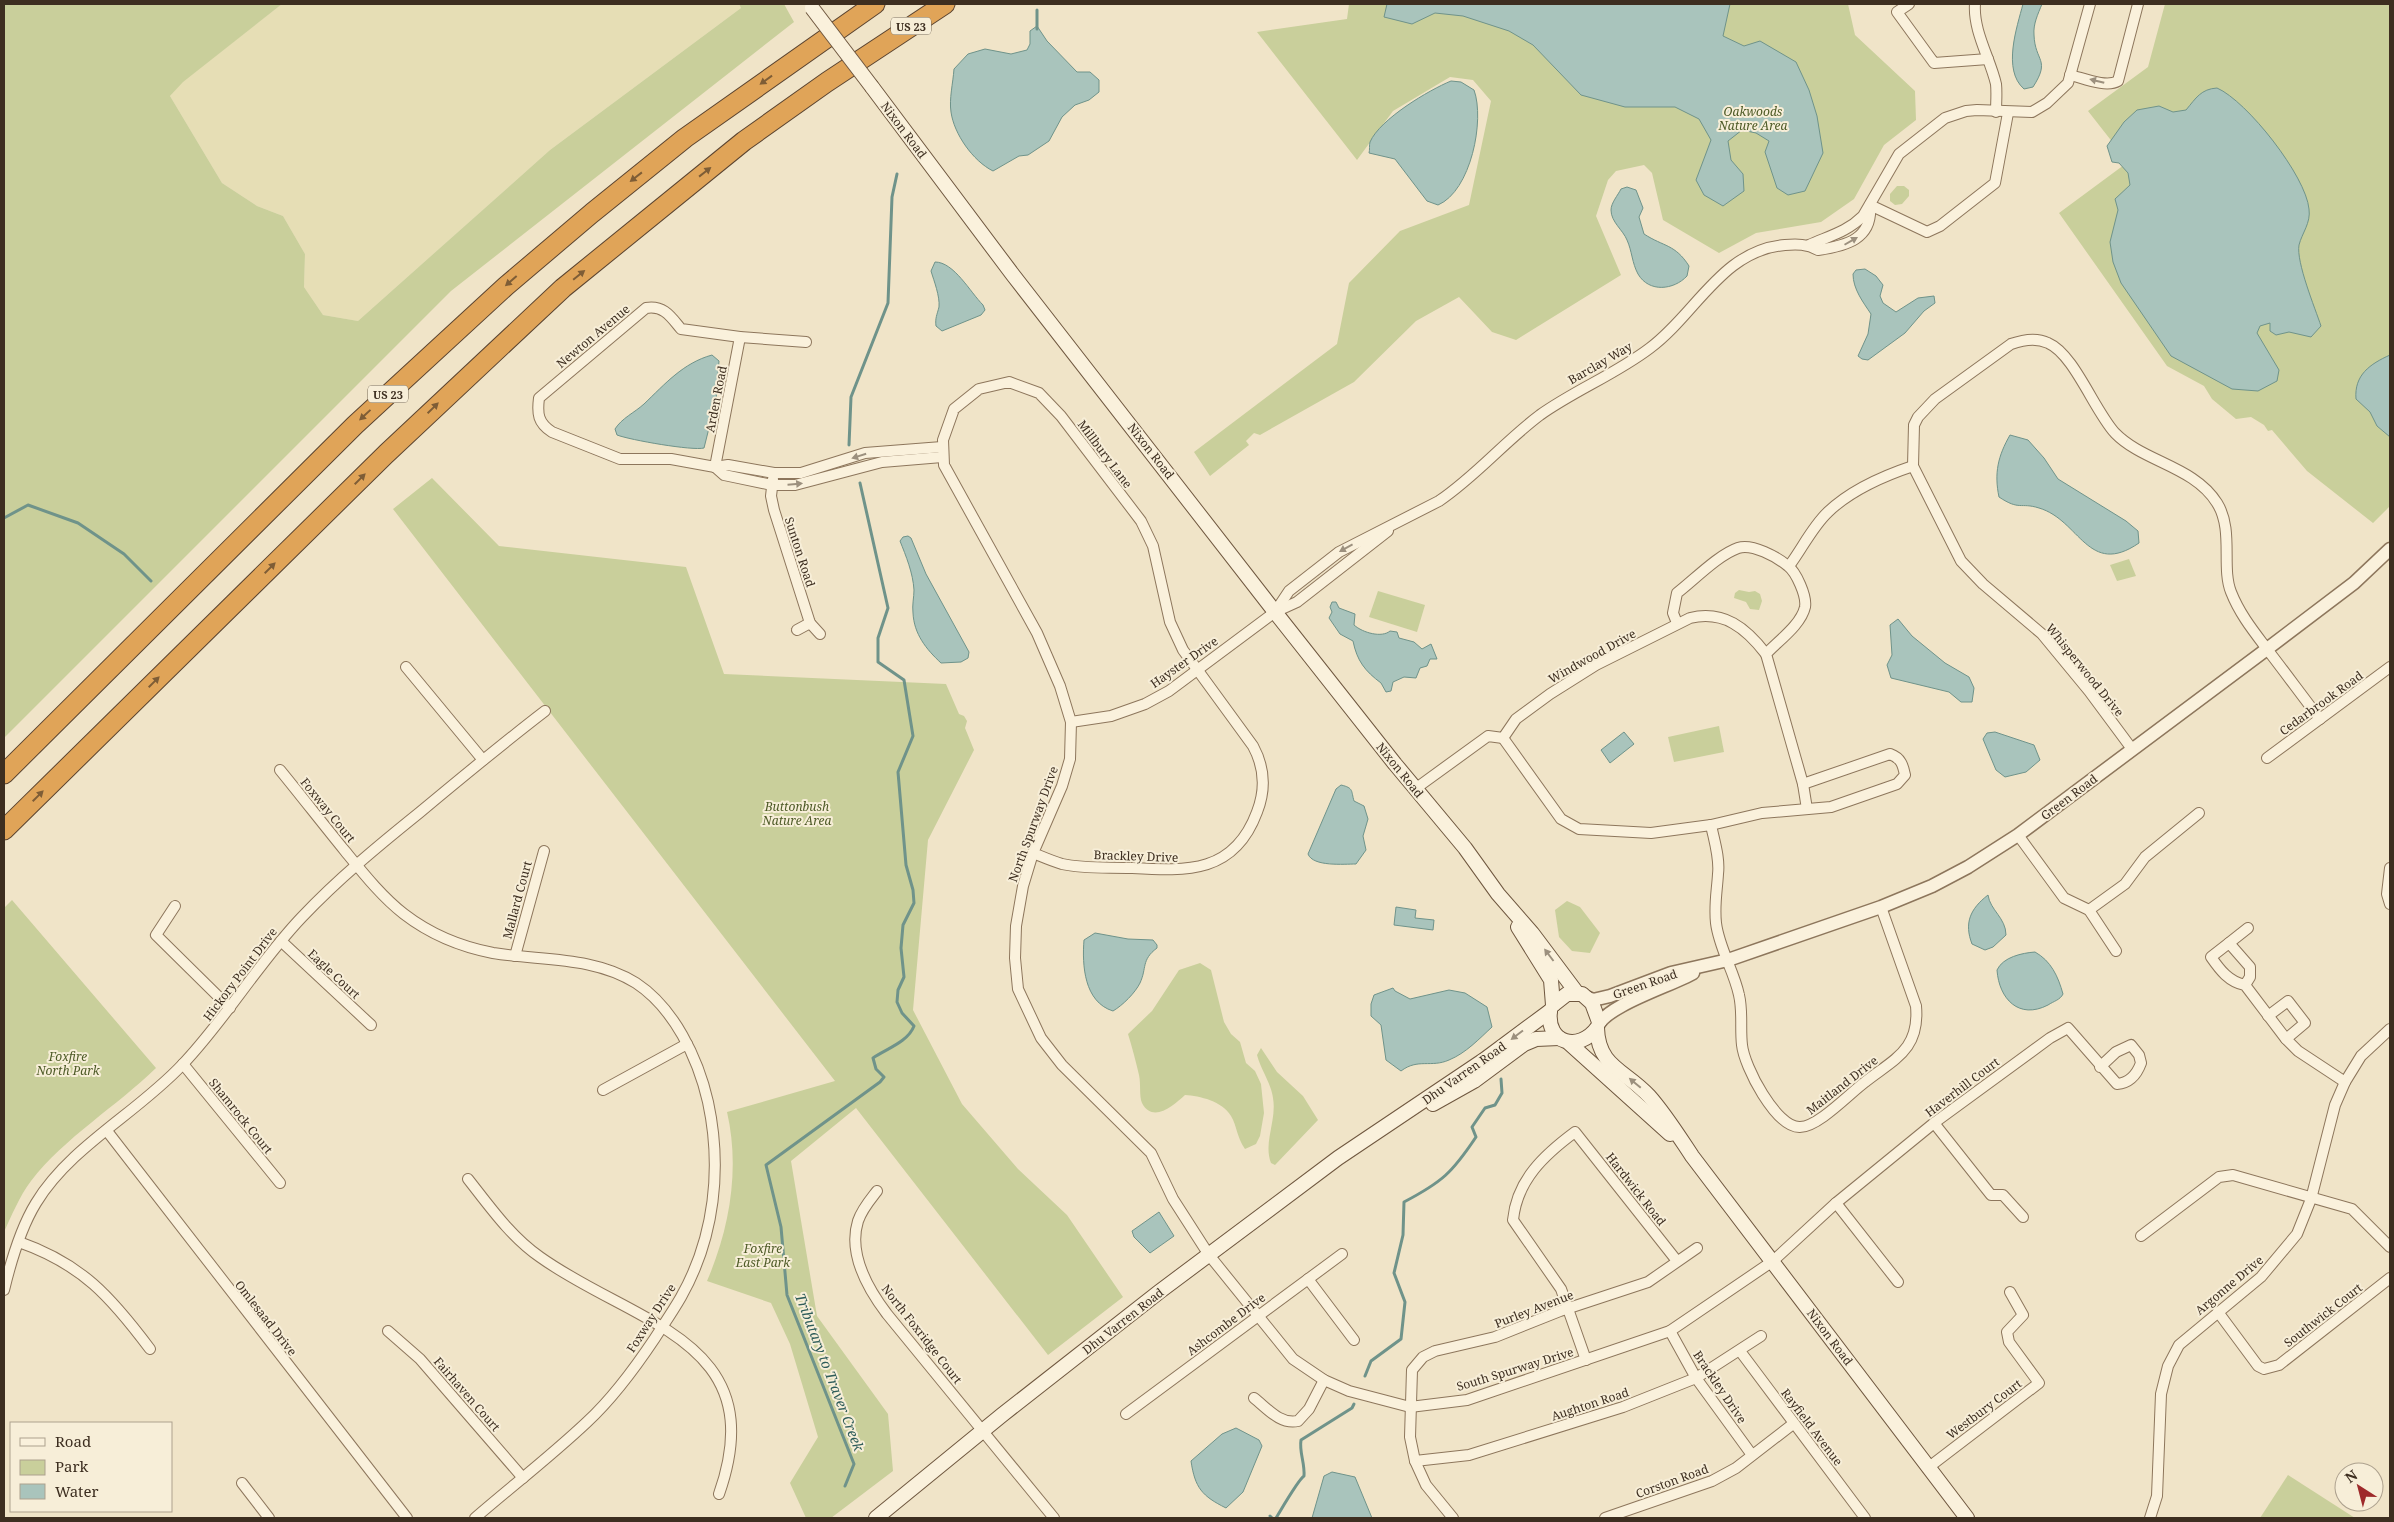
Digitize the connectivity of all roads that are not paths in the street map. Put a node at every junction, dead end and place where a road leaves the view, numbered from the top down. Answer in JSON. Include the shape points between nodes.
{"nodes":[{"id":1,"x":875,"y":4,"type":"edge"},
{"id":2,"x":944,"y":4,"type":"edge"},
{"id":3,"x":1909,"y":4,"type":"edge"},
{"id":4,"x":1975,"y":4,"type":"edge"},
{"id":5,"x":2090,"y":4,"type":"edge"},
{"id":6,"x":2138,"y":4,"type":"edge"},
{"id":7,"x":810,"y":6,"type":"edge"},
{"id":8,"x":1988,"y":58,"type":"junction"},
{"id":9,"x":2070,"y":75,"type":"junction"},
{"id":10,"x":1996,"y":112,"type":"junction"},
{"id":11,"x":2008,"y":113,"type":"junction"},
{"id":12,"x":1870,"y":205,"type":"junction"},
{"id":13,"x":740,"y":337,"type":"junction"},
{"id":14,"x":806,"y":342,"type":"dead end"},
{"id":15,"x":882,"y":451,"type":"junction"},
{"id":16,"x":942,"y":452,"type":"junction"},
{"id":17,"x":882,"y":462,"type":"junction"},
{"id":18,"x":1913,"y":466,"type":"junction"},
{"id":19,"x":716,"y":467,"type":"junction"},
{"id":20,"x":774,"y":473,"type":"junction"},
{"id":21,"x":772,"y":485,"type":"junction"},
{"id":22,"x":1404,"y":517,"type":"junction"},
{"id":23,"x":2390,"y":549,"type":"edge"},
{"id":24,"x":1789,"y":566,"type":"junction"},
{"id":25,"x":1275,"y":612,"type":"junction"},
{"id":26,"x":810,"y":623,"type":"junction"},
{"id":27,"x":1677,"y":624,"type":"junction"},
{"id":28,"x":797,"y":630,"type":"dead end"},
{"id":29,"x":820,"y":634,"type":"dead end"},
{"id":30,"x":2267,"y":649,"type":"junction"},
{"id":31,"x":1766,"y":654,"type":"junction"},
{"id":32,"x":406,"y":667,"type":"dead end"},
{"id":33,"x":2390,"y":667,"type":"edge"},
{"id":34,"x":1195,"y":669,"type":"junction"},
{"id":35,"x":545,"y":711,"type":"dead end"},
{"id":36,"x":2320,"y":720,"type":"junction"},
{"id":37,"x":1071,"y":722,"type":"junction"},
{"id":38,"x":1503,"y":738,"type":"junction"},
{"id":39,"x":2132,"y":749,"type":"junction"},
{"id":40,"x":2267,"y":758,"type":"dead end"},
{"id":41,"x":483,"y":760,"type":"junction"},
{"id":42,"x":280,"y":770,"type":"dead end"},
{"id":43,"x":4,"y":774,"type":"edge"},
{"id":44,"x":1803,"y":784,"type":"junction"},
{"id":45,"x":1415,"y":789,"type":"junction"},
{"id":46,"x":1807,"y":809,"type":"junction"},
{"id":47,"x":2199,"y":813,"type":"dead end"},
{"id":48,"x":1711,"y":825,"type":"junction"},
{"id":49,"x":4,"y":830,"type":"edge"},
{"id":50,"x":2018,"y":835,"type":"junction"},
{"id":51,"x":544,"y":851,"type":"dead end"},
{"id":52,"x":1033,"y":853,"type":"junction"},
{"id":53,"x":356,"y":864,"type":"junction"},
{"id":54,"x":2390,"y":868,"type":"edge"},
{"id":55,"x":1498,"y":894,"type":"junction"},
{"id":56,"x":2390,"y":904,"type":"edge"},
{"id":57,"x":175,"y":906,"type":"dead end"},
{"id":58,"x":1881,"y":907,"type":"junction"},
{"id":59,"x":2089,"y":910,"type":"junction"},
{"id":60,"x":2248,"y":928,"type":"dead end"},
{"id":61,"x":280,"y":941,"type":"junction"},
{"id":62,"x":2228,"y":943,"type":"junction"},
{"id":63,"x":2116,"y":951,"type":"dead end"},
{"id":64,"x":515,"y":956,"type":"junction"},
{"id":65,"x":1728,"y":960,"type":"junction"},
{"id":66,"x":1704,"y":966,"type":"junction"},
{"id":67,"x":2245,"y":985,"type":"junction"},
{"id":68,"x":1581,"y":995,"type":"junction"},
{"id":69,"x":230,"y":1008,"type":"junction"},
{"id":70,"x":1552,"y":1008,"type":"junction"},
{"id":71,"x":2268,"y":1016,"type":"junction"},
{"id":72,"x":371,"y":1025,"type":"dead end"},
{"id":73,"x":1598,"y":1025,"type":"junction"},
{"id":74,"x":2390,"y":1029,"type":"edge"},
{"id":75,"x":2286,"y":1039,"type":"junction"},
{"id":76,"x":1564,"y":1040,"type":"junction"},
{"id":77,"x":687,"y":1044,"type":"junction"},
{"id":78,"x":183,"y":1064,"type":"junction"},
{"id":79,"x":2100,"y":1067,"type":"dead end"},
{"id":80,"x":2345,"y":1082,"type":"junction"},
{"id":81,"x":603,"y":1090,"type":"dead end"},
{"id":82,"x":1934,"y":1123,"type":"junction"},
{"id":83,"x":107,"y":1131,"type":"junction"},
{"id":84,"x":1377,"y":1133,"type":"junction"},
{"id":85,"x":1692,"y":1156,"type":"junction"},
{"id":86,"x":468,"y":1179,"type":"dead end"},
{"id":87,"x":280,"y":1183,"type":"dead end"},
{"id":88,"x":877,"y":1191,"type":"dead end"},
{"id":89,"x":2312,"y":1199,"type":"junction"},
{"id":90,"x":1836,"y":1203,"type":"junction"},
{"id":91,"x":2023,"y":1217,"type":"dead end"},
{"id":92,"x":2141,"y":1236,"type":"dead end"},
{"id":93,"x":19,"y":1242,"type":"junction"},
{"id":94,"x":2390,"y":1247,"type":"edge"},
{"id":95,"x":1697,"y":1248,"type":"dead end"},
{"id":96,"x":1342,"y":1254,"type":"dead end"},
{"id":97,"x":1209,"y":1255,"type":"junction"},
{"id":98,"x":1677,"y":1261,"type":"junction"},
{"id":99,"x":1773,"y":1261,"type":"junction"},
{"id":100,"x":2390,"y":1278,"type":"edge"},
{"id":101,"x":1308,"y":1279,"type":"junction"},
{"id":102,"x":1898,"y":1282,"type":"dead end"},
{"id":103,"x":4,"y":1290,"type":"edge"},
{"id":104,"x":2010,"y":1292,"type":"dead end"},
{"id":105,"x":1567,"y":1309,"type":"junction"},
{"id":106,"x":2218,"y":1312,"type":"junction"},
{"id":107,"x":1257,"y":1316,"type":"junction"},
{"id":108,"x":662,"y":1327,"type":"junction"},
{"id":109,"x":388,"y":1331,"type":"dead end"},
{"id":110,"x":1670,"y":1331,"type":"junction"},
{"id":111,"x":1761,"y":1336,"type":"dead end"},
{"id":112,"x":1354,"y":1340,"type":"dead end"},
{"id":113,"x":150,"y":1349,"type":"dead end"},
{"id":114,"x":1740,"y":1350,"type":"junction"},
{"id":115,"x":1586,"y":1360,"type":"junction"},
{"id":116,"x":1696,"y":1378,"type":"junction"},
{"id":117,"x":1324,"y":1380,"type":"junction"},
{"id":118,"x":1254,"y":1398,"type":"dead end"},
{"id":119,"x":1410,"y":1407,"type":"junction"},
{"id":120,"x":1126,"y":1414,"type":"dead end"},
{"id":121,"x":1793,"y":1424,"type":"junction"},
{"id":122,"x":982,"y":1431,"type":"junction"},
{"id":123,"x":1752,"y":1455,"type":"junction"},
{"id":124,"x":1415,"y":1461,"type":"junction"},
{"id":125,"x":1928,"y":1467,"type":"junction"},
{"id":126,"x":523,"y":1478,"type":"junction"},
{"id":127,"x":242,"y":1483,"type":"dead end"},
{"id":128,"x":719,"y":1494,"type":"dead end"},
{"id":129,"x":269,"y":1518,"type":"edge"},
{"id":130,"x":407,"y":1518,"type":"edge"},
{"id":131,"x":475,"y":1518,"type":"edge"},
{"id":132,"x":876,"y":1518,"type":"edge"},
{"id":133,"x":1054,"y":1518,"type":"edge"},
{"id":134,"x":1453,"y":1518,"type":"edge"},
{"id":135,"x":1605,"y":1518,"type":"edge"},
{"id":136,"x":1865,"y":1518,"type":"edge"},
{"id":137,"x":1967,"y":1518,"type":"edge"},
{"id":138,"x":2150,"y":1518,"type":"edge"}],
"edges":[{"from":1,"to":43,"type":"highway","number":"US 23","one_way":true,"via":[[685,138],[506,286],[355,425]]},
{"from":49,"to":2,"type":"highway","number":"US 23","one_way":true,"via":[[386,454],[563,288],[744,141]]},
{"from":3,"to":8,"type":"street","via":[[1897,12],[1934,62]]},
{"from":4,"to":8,"type":"street"},
{"from":5,"to":9,"type":"street","name":"Barclay Way"},
{"from":6,"to":9,"type":"street","one_way":true,"via":[[2120,76],[2113,84]]},
{"from":7,"to":25,"type":"main road","name":"Nixon Road","bridge":true,"via":[[1013,275]]},
{"from":8,"to":10,"type":"street","via":[[1996,85]]},
{"from":9,"to":11,"type":"street","name":"Barclay Way","via":[[2068,83],[2047,103],[2032,112]]},
{"from":10,"to":11,"type":"street","name":"Barclay Way"},
{"from":10,"to":12,"type":"street","name":"Barclay Way","via":[[1966,111],[1953,114],[1939,123],[1899,154]]},
{"from":11,"to":12,"type":"street","via":[[1995,183],[1940,226],[1927,232]]},
{"from":12,"to":22,"type":"street","name":"Barclay Way","via":[[1864,216],[1848,230],[1810,245],[1774,246],[1746,256],[1695,301],[1651,348],[1579,389],[1514,435],[1454,491],[1431,506]]},
{"from":13,"to":14,"type":"street","name":"Newton Avenue"},
{"from":13,"to":19,"type":"street","name":"Arden Road"},
{"from":13,"to":19,"type":"street","name":"Newton Avenue","via":[[681,329],[665,311],[656,306],[646,308],[539,398],[537,412],[542,425],[620,459],[671,458]]},
{"from":15,"to":16,"type":"street"},
{"from":15,"to":17,"type":"street"},
{"from":15,"to":20,"type":"street","one_way":true,"via":[[865,453],[801,473]]},
{"from":16,"to":17,"type":"street"},
{"from":16,"to":34,"type":"street","name":"Millbury Lane","via":[[954,409],[979,389],[1009,382],[1040,393],[1140,521],[1153,546],[1170,622],[1182,650]]},
{"from":16,"to":37,"type":"street","name":"North Spurway Drive","via":[[955,486],[1037,633],[1060,686]]},
{"from":21,"to":17,"type":"street","one_way":true,"via":[[807,483]]},
{"from":18,"to":24,"type":"street","via":[[1891,473],[1833,508]]},
{"from":18,"to":30,"type":"street","name":"Whisperwood Drive","via":[[1914,426],[1935,399],[2011,344],[2036,340],[2048,343],[2072,366],[2116,434],[2175,467],[2210,493],[2225,524],[2230,590],[2240,612]]},
{"from":18,"to":39,"type":"street","name":"Whisperwood Drive","via":[[1961,561],[2042,634]]},
{"from":19,"to":20,"type":"street","via":[[728,464]]},
{"from":19,"to":21,"type":"street","via":[[724,474]]},
{"from":20,"to":21,"type":"street","name":"Sunton Road"},
{"from":21,"to":26,"type":"street","name":"Sunton Road","via":[[774,510]]},
{"from":22,"to":25,"type":"street","name":"Barclay Way","via":[[1297,602]]},
{"from":22,"to":25,"type":"street","name":"Barclay Way","one_way":true,"via":[[1339,552],[1289,591]]},
{"from":23,"to":30,"type":"street","name":"Green Road","via":[[2354,583]]},
{"from":24,"to":27,"type":"street","via":[[1754,548],[1740,547],[1730,552],[1677,594],[1673,613]]},
{"from":24,"to":31,"type":"street","via":[[1798,581],[1805,606],[1800,618]]},
{"from":25,"to":34,"type":"street","name":"Hayster Drive"},
{"from":25,"to":45,"type":"main road","name":"Nixon Road"},
{"from":26,"to":28,"type":"street"},
{"from":26,"to":29,"type":"street","name":"Sunton Road"},
{"from":27,"to":31,"type":"street","name":"Windwood Drive","via":[[1705,614],[1721,618],[1745,630]]},
{"from":27,"to":38,"type":"street","name":"Windwood Drive","via":[[1550,694],[1516,719]]},
{"from":30,"to":36,"type":"street","name":"Whisperwood Drive"},
{"from":30,"to":39,"type":"street","name":"Green Road"},
{"from":31,"to":44,"type":"street","name":"Windwood Drive"},
{"from":32,"to":41,"type":"street"},
{"from":33,"to":36,"type":"street","name":"Cedarbrook Road"},
{"from":34,"to":37,"type":"street","name":"Hayster Drive","via":[[1169,691],[1145,704],[1111,716]]},
{"from":34,"to":52,"type":"street","name":"Brackley Drive","via":[[1244,731],[1262,764],[1264,783],[1259,807],[1242,840],[1215,862],[1175,871],[1072,865]]},
{"from":35,"to":41,"type":"street","name":"Hickory Point Drive"},
{"from":36,"to":40,"type":"street","name":"Cedarbrook Road"},
{"from":37,"to":52,"type":"street","name":"North Spurway Drive","via":[[1070,759]]},
{"from":38,"to":45,"type":"street","via":[[1488,736]]},
{"from":38,"to":48,"type":"street","via":[[1562,819],[1579,829],[1651,833]]},
{"from":39,"to":50,"type":"street","name":"Green Road"},
{"from":41,"to":53,"type":"street","name":"Hickory Point Drive"},
{"from":42,"to":53,"type":"street","name":"Foxway Court"},
{"from":44,"to":46,"type":"street","name":"Windwood Drive"},
{"from":44,"to":46,"type":"street","via":[[1890,754],[1898,757],[1905,775],[1897,784],[1831,807]]},
{"from":45,"to":55,"type":"main road","name":"Nixon Road","via":[[1465,848]]},
{"from":46,"to":48,"type":"street","via":[[1762,813]]},
{"from":47,"to":59,"type":"street","via":[[2145,857],[2125,884]]},
{"from":48,"to":65,"type":"street","via":[[1718,872],[1715,918]]},
{"from":50,"to":58,"type":"street","name":"Green Road","via":[[1946,878]]},
{"from":50,"to":59,"type":"street","via":[[2064,898]]},
{"from":51,"to":64,"type":"street","name":"Mallard Court"},
{"from":52,"to":97,"type":"street","name":"North Spurway Drive","via":[[1016,926],[1015,958],[1018,989],[1029,1015],[1041,1038],[1062,1065],[1152,1153],[1172,1199]]},
{"from":53,"to":61,"type":"street","name":"Hickory Point Drive"},
{"from":53,"to":64,"type":"street","name":"Foxway Drive","via":[[391,902],[426,928],[471,948]]},
{"from":54,"to":56,"type":"street","via":[[2387,894]]},
{"from":68,"to":55,"type":"main road","name":"Nixon Road","one_way":true},
{"from":55,"to":70,"type":"main road","name":"Nixon Road","via":[[1551,980]]},
{"from":57,"to":69,"type":"street","via":[[156,935]]},
{"from":58,"to":65,"type":"street","name":"Green Road"},
{"from":58,"to":65,"type":"street","name":"Maitland Drive","via":[[1916,1006],[1918,1020],[1915,1033],[1901,1056],[1810,1126],[1799,1128],[1782,1119],[1754,1080],[1742,1045],[1740,997]]},
{"from":59,"to":63,"type":"street"},
{"from":60,"to":62,"type":"street"},
{"from":61,"to":69,"type":"street","name":"Hickory Point Drive"},
{"from":61,"to":72,"type":"street","name":"Eagle Court"},
{"from":62,"to":67,"type":"street","via":[[2250,968],[2250,977]]},
{"from":62,"to":67,"type":"street","via":[[2211,957],[2228,978]]},
{"from":64,"to":77,"type":"street","name":"Foxway Drive","via":[[590,965],[625,977],[656,1001]]},
{"from":65,"to":66,"type":"street","name":"Green Road"},
{"from":66,"to":68,"type":"street","name":"Green Road","via":[[1671,973],[1610,996],[1593,1000]]},
{"from":66,"to":73,"type":"street","name":"Green Road","via":[[1676,983],[1617,1008]]},
{"from":67,"to":71,"type":"street"},
{"from":68,"to":70,"type":"main road","via":[[1567,994]]},
{"from":68,"to":73,"type":"main road","via":[[1596,1010]]},
{"from":69,"to":78,"type":"street","name":"Hickory Point Drive"},
{"from":70,"to":76,"type":"main road","via":[[1551,1026]]},
{"from":70,"to":84,"type":"main road","name":"Dhu Varren Road","one_way":true,"via":[[1484,1060]]},
{"from":71,"to":75,"type":"street"},
{"from":71,"to":75,"type":"street","via":[[2288,1001],[2305,1022]]},
{"from":73,"to":76,"type":"main road","via":[[1585,1039]]},
{"from":85,"to":73,"type":"main road","name":"Nixon Road","one_way":true,"via":[[1648,1095],[1606,1059],[1598,1044]]},
{"from":74,"to":80,"type":"street","name":"Argonne Drive","via":[[2361,1056]]},
{"from":75,"to":80,"type":"street","via":[[2298,1051]]},
{"from":76,"to":84,"type":"main road","name":"Dhu Varren Road","via":[[1536,1039],[1524,1044],[1474,1081]]},
{"from":76,"to":85,"type":"main road","name":"Nixon Road","via":[[1653,1117]]},
{"from":77,"to":81,"type":"street"},
{"from":77,"to":108,"type":"street","name":"Foxway Drive","via":[[700,1072],[711,1118],[714,1188],[708,1226],[694,1268],[682,1296]]},
{"from":78,"to":83,"type":"street","name":"Hickory Point Drive"},
{"from":78,"to":87,"type":"street","name":"Shamrock Court"},
{"from":79,"to":82,"type":"street","name":"Haverhill Court","via":[[2068,1028]]},
{"from":80,"to":89,"type":"street","name":"Argonne Drive","via":[[2335,1105]]},
{"from":82,"to":90,"type":"street","name":"Haverhill Court"},
{"from":82,"to":91,"type":"street","via":[[1991,1195],[2003,1195]]},
{"from":83,"to":93,"type":"street","name":"Hickory Point Drive","via":[[70,1160],[51,1182],[36,1202]]},
{"from":83,"to":130,"type":"street","name":"Omlesaad Drive"},
{"from":84,"to":97,"type":"main road","name":"Dhu Varren Road","via":[[1338,1158]]},
{"from":85,"to":99,"type":"main road","name":"Nixon Road"},
{"from":86,"to":108,"type":"street","via":[[505,1224],[538,1256]]},
{"from":88,"to":122,"type":"street","name":"North Foxridge Court","via":[[860,1215],[856,1231],[866,1282],[887,1314]]},
{"from":89,"to":92,"type":"street","via":[[2233,1175],[2219,1177]]},
{"from":89,"to":94,"type":"street","via":[[2352,1209]]},
{"from":89,"to":106,"type":"street","name":"Argonne Drive","via":[[2297,1234],[2279,1258]]},
{"from":90,"to":99,"type":"street","name":"Haverhill Court"},
{"from":90,"to":102,"type":"street"},
{"from":93,"to":103,"type":"street","name":"Hickory Point Drive"},
{"from":93,"to":113,"type":"street","via":[[48,1252],[95,1284]]},
{"from":95,"to":98,"type":"street","name":"Purley Avenue"},
{"from":96,"to":101,"type":"street","name":"Ashcombe Drive"},
{"from":97,"to":107,"type":"street","name":"South Spurway Drive"},
{"from":97,"to":122,"type":"main road","name":"Dhu Varren Road"},
{"from":98,"to":105,"type":"street","name":"Purley Avenue","via":[[1648,1282]]},
{"from":98,"to":105,"type":"street","name":"Hardwick Road","via":[[1575,1132],[1536,1166],[1514,1202],[1513,1220],[1560,1290]]},
{"from":99,"to":110,"type":"street","name":"South Spurway Drive"},
{"from":99,"to":125,"type":"main road","name":"Nixon Road"},
{"from":100,"to":106,"type":"street","name":"Southwick Court","via":[[2279,1365],[2269,1369],[2258,1366]]},
{"from":101,"to":107,"type":"street","name":"Ashcombe Drive"},
{"from":101,"to":112,"type":"street"},
{"from":104,"to":125,"type":"street","name":"Westbury Court","via":[[2023,1315],[2008,1332],[2009,1342],[2039,1383]]},
{"from":105,"to":115,"type":"street"},
{"from":105,"to":119,"type":"street","name":"Purley Avenue","via":[[1495,1337],[1435,1351],[1423,1357],[1412,1370]]},
{"from":106,"to":138,"type":"street","name":"Argonne Drive","via":[[2179,1345],[2166,1372],[2161,1394],[2157,1496]]},
{"from":107,"to":117,"type":"street","name":"South Spurway Drive","via":[[1293,1360]]},
{"from":107,"to":120,"type":"street","name":"Ashcombe Drive"},
{"from":108,"to":126,"type":"street","name":"Foxway Drive","via":[[619,1387],[588,1421]]},
{"from":108,"to":128,"type":"street","via":[[706,1360],[725,1394],[731,1415],[732,1438]]},
{"from":109,"to":126,"type":"street","name":"Fairhaven Court","via":[[420,1359]]},
{"from":110,"to":115,"type":"street","name":"South Spurway Drive"},
{"from":110,"to":116,"type":"street","name":"Brackley Drive"},
{"from":111,"to":114,"type":"street","name":"Aughton Road"},
{"from":114,"to":116,"type":"street","name":"Aughton Road"},
{"from":114,"to":121,"type":"street","name":"Rayfield Avenue"},
{"from":115,"to":119,"type":"street","name":"South Spurway Drive","via":[[1467,1400]]},
{"from":116,"to":123,"type":"street","name":"Brackley Drive"},
{"from":116,"to":124,"type":"street","name":"Aughton Road","via":[[1623,1407],[1469,1455]]},
{"from":117,"to":118,"type":"street","via":[[1304,1415],[1293,1422],[1279,1418]]},
{"from":117,"to":119,"type":"street","name":"South Spurway Drive","via":[[1349,1391]]},
{"from":119,"to":124,"type":"street","via":[[1410,1437]]},
{"from":121,"to":123,"type":"street","name":"Corston Road"},
{"from":121,"to":136,"type":"street","name":"Rayfield Avenue"},
{"from":122,"to":132,"type":"main road","name":"Dhu Varren Road"},
{"from":122,"to":133,"type":"street","name":"North Foxridge Court"},
{"from":123,"to":135,"type":"street","name":"Corston Road","via":[[1712,1481]]},
{"from":124,"to":134,"type":"street","via":[[1426,1485]]},
{"from":125,"to":137,"type":"main road","name":"Nixon Road"},
{"from":126,"to":131,"type":"street","name":"Foxway Drive"},
{"from":127,"to":129,"type":"street"}]}
